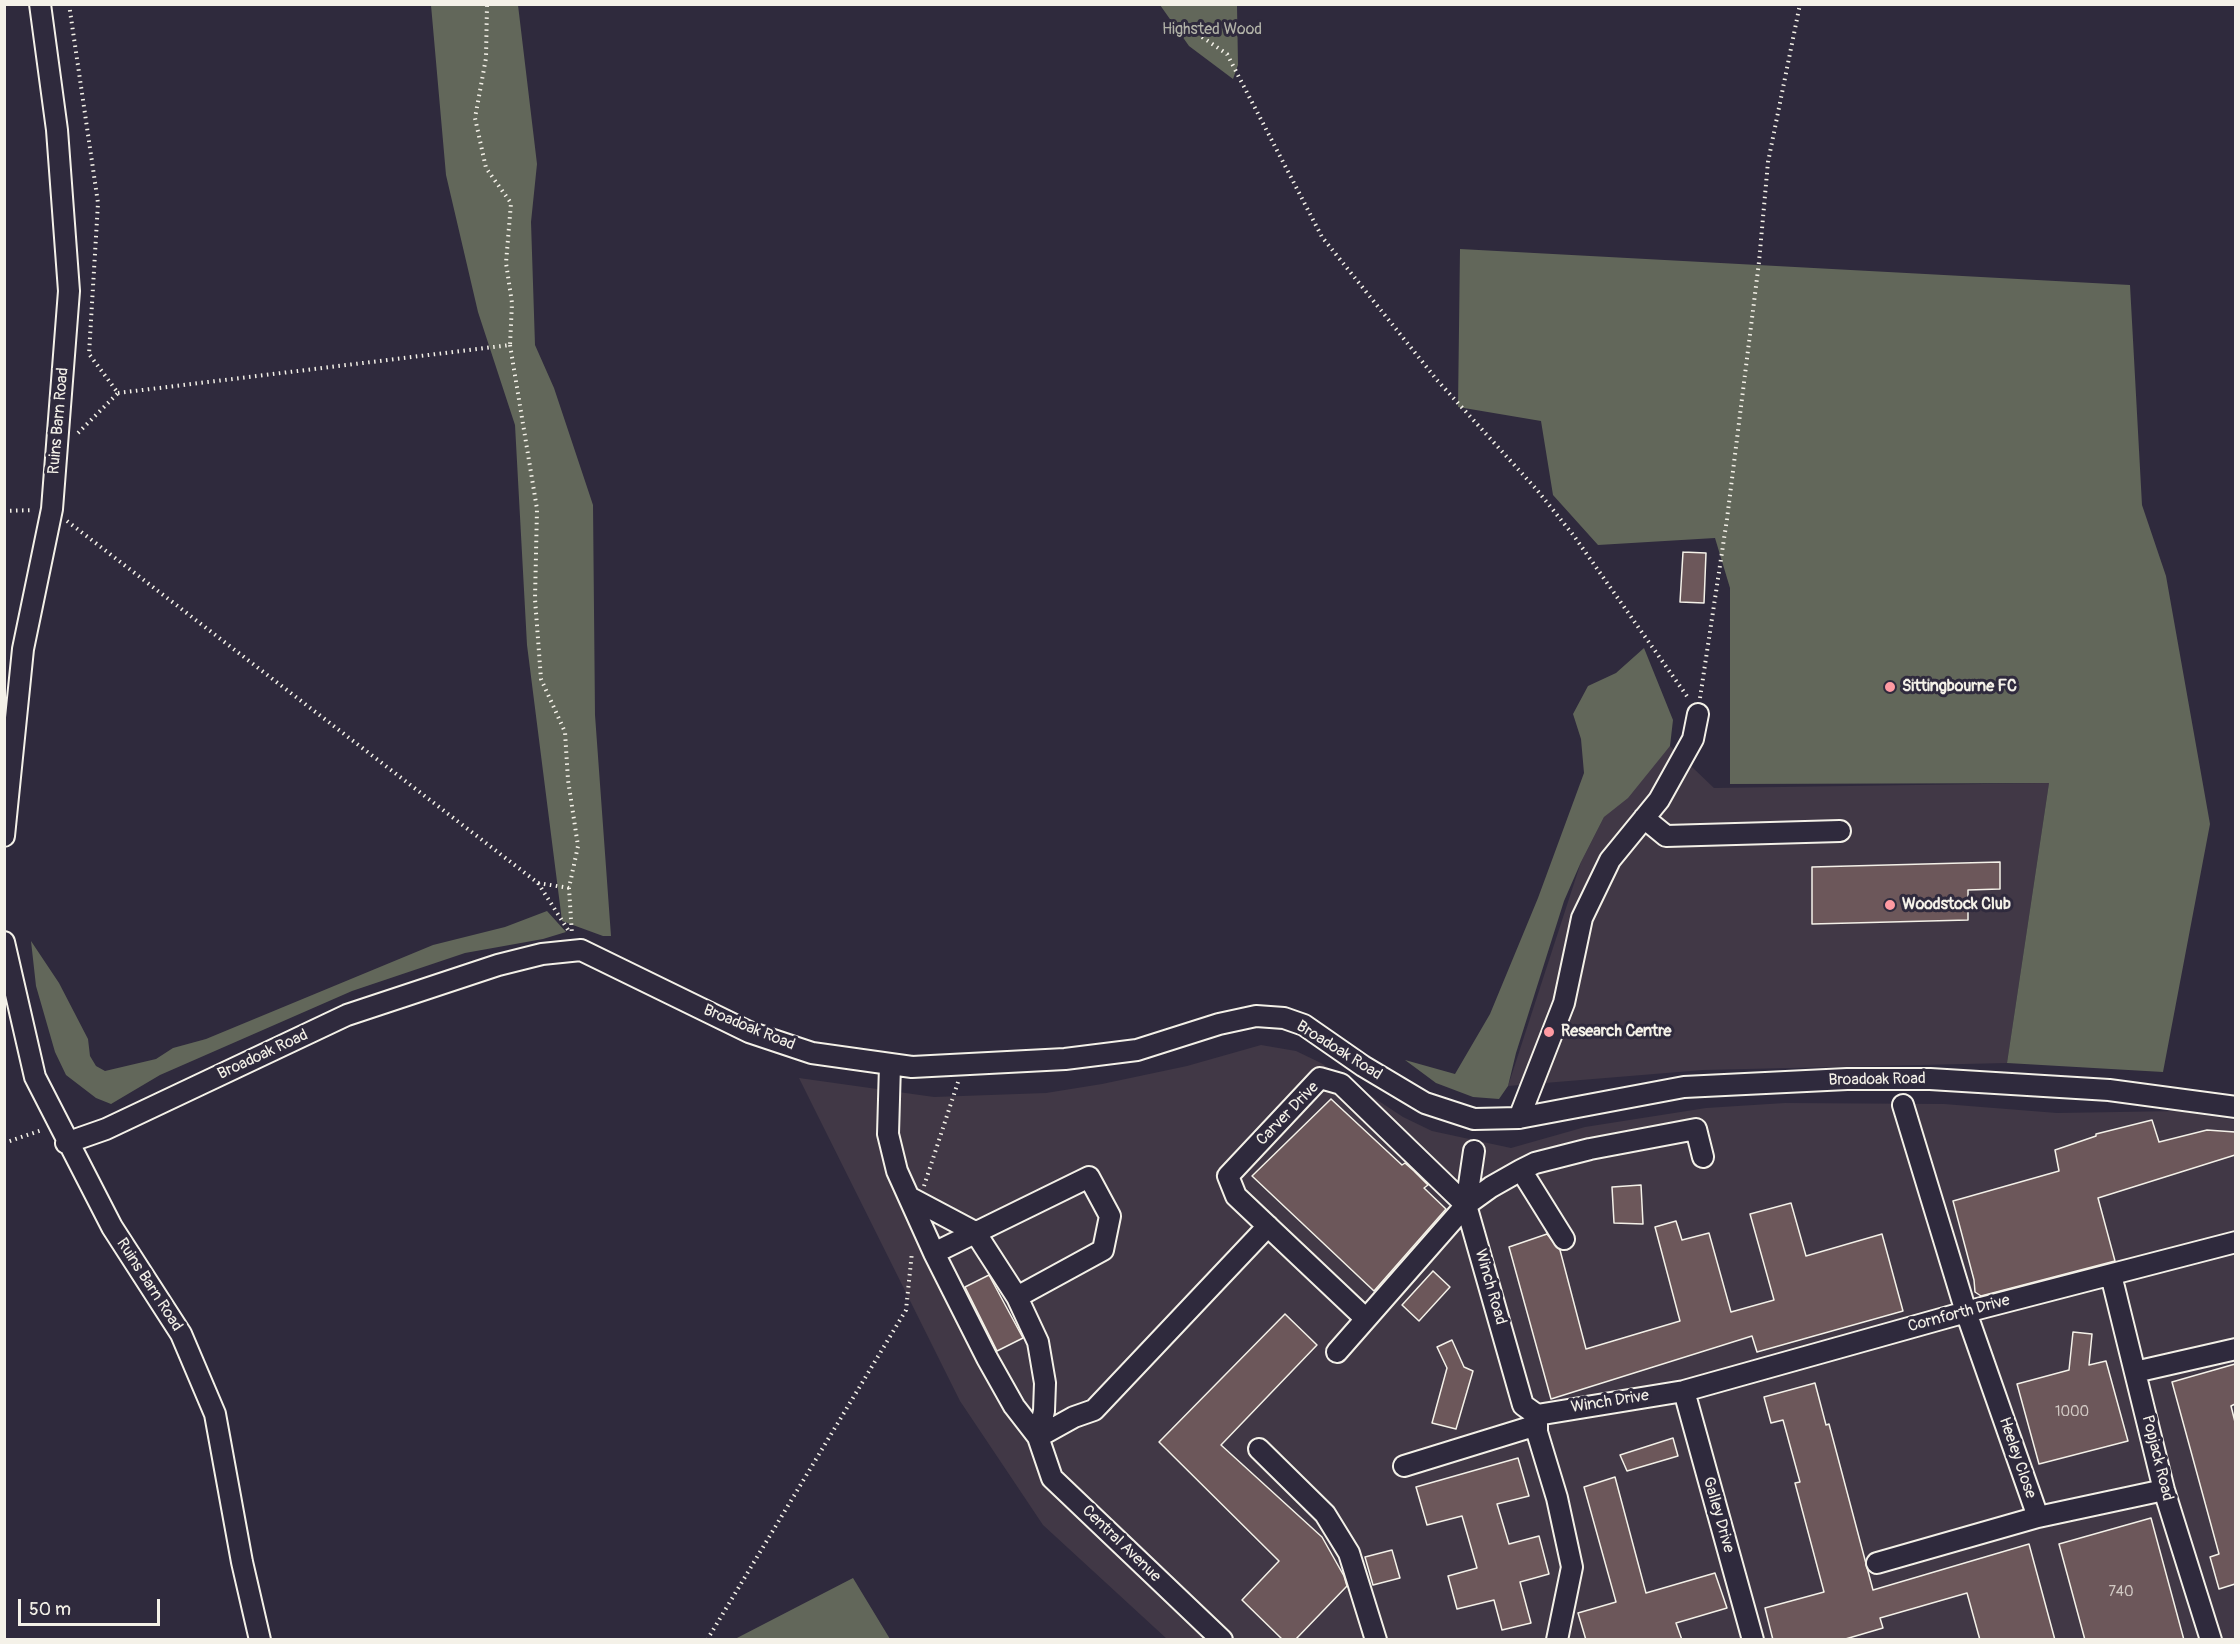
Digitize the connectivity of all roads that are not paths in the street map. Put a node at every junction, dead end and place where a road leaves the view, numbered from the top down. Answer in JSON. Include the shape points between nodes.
{"nodes":[{"id":1,"x":40,"y":4,"type":"edge"},
{"id":2,"x":1698,"y":714,"type":"road end"},
{"id":3,"x":1644,"y":818,"type":"junction"},
{"id":4,"x":1840,"y":831,"type":"dead end"},
{"id":5,"x":4,"y":836,"type":"edge"},
{"id":6,"x":4,"y":942,"type":"edge"},
{"id":7,"x":890,"y":1065,"type":"junction"},
{"id":8,"x":1903,"y":1105,"type":"dead end"},
{"id":9,"x":2235,"y":1107,"type":"edge"},
{"id":10,"x":1520,"y":1118,"type":"junction"},
{"id":11,"x":66,"y":1143,"type":"junction"},
{"id":12,"x":1474,"y":1151,"type":"dead end"},
{"id":13,"x":1703,"y":1157,"type":"dead end"},
{"id":14,"x":1521,"y":1170,"type":"junction"},
{"id":15,"x":914,"y":1200,"type":"junction"},
{"id":16,"x":1466,"y":1205,"type":"junction"},
{"id":17,"x":1269,"y":1227,"type":"junction"},
{"id":18,"x":975,"y":1232,"type":"junction"},
{"id":19,"x":1564,"y":1239,"type":"dead end"},
{"id":20,"x":2235,"y":1243,"type":"edge"},
{"id":21,"x":934,"y":1253,"type":"junction"},
{"id":22,"x":2112,"y":1275,"type":"junction"},
{"id":23,"x":1017,"y":1297,"type":"junction"},
{"id":24,"x":1966,"y":1312,"type":"junction"},
{"id":25,"x":1366,"y":1319,"type":"junction"},
{"id":26,"x":2235,"y":1349,"type":"edge"},
{"id":27,"x":1337,"y":1352,"type":"dead end"},
{"id":28,"x":2135,"y":1372,"type":"junction"},
{"id":29,"x":1683,"y":1391,"type":"junction"},
{"id":30,"x":1537,"y":1420,"type":"junction"},
{"id":31,"x":1038,"y":1437,"type":"junction"},
{"id":32,"x":1259,"y":1449,"type":"dead end"},
{"id":33,"x":1404,"y":1466,"type":"dead end"},
{"id":34,"x":2164,"y":1490,"type":"junction"},
{"id":35,"x":2038,"y":1518,"type":"junction"},
{"id":36,"x":1877,"y":1563,"type":"dead end"},
{"id":37,"x":260,"y":1640,"type":"edge"},
{"id":38,"x":1222,"y":1640,"type":"edge"},
{"id":39,"x":1376,"y":1640,"type":"edge"},
{"id":40,"x":1557,"y":1640,"type":"edge"},
{"id":41,"x":1753,"y":1640,"type":"edge"},
{"id":42,"x":2211,"y":1640,"type":"edge"}],
"edges":[{"from":1,"to":5,"type":"street","name":"Ruins Barn Road","via":[[57,130],[69,291],[52,509],[23,649]]},
{"from":2,"to":3,"type":"street","via":[[1693,739],[1659,800]]},
{"from":3,"to":4,"type":"street","via":[[1666,836]]},
{"from":3,"to":10,"type":"street","via":[[1610,860],[1582,918],[1564,1003]]},
{"from":6,"to":11,"type":"street","name":"Ruins Barn Road","via":[[35,1077]]},
{"from":7,"to":10,"type":"street","name":"Broadoak Road","via":[[1065,1059],[1137,1050],[1256,1016],[1284,1018],[1304,1025],[1363,1066],[1433,1106],[1474,1119]]},
{"from":7,"to":11,"type":"street","name":"Broadoak Road","via":[[812,1053],[749,1032],[576,943],[498,964],[347,1015],[106,1129]]},
{"from":7,"to":15,"type":"street","via":[[888,1134],[897,1171]]},
{"from":8,"to":24,"type":"street","name":"Heeley Close"},
{"from":9,"to":10,"type":"street","name":"Broadoak Road","via":[[2109,1090],[1930,1079],[1847,1079],[1684,1088]]},
{"from":11,"to":37,"type":"street","name":"Ruins Barn Road","via":[[112,1227],[181,1334],[215,1414]]},
{"from":12,"to":16,"type":"street","name":"Winch Road"},
{"from":13,"to":14,"type":"street","via":[[1696,1129],[1590,1149]]},
{"from":14,"to":16,"type":"street"},
{"from":14,"to":19,"type":"street"},
{"from":15,"to":18,"type":"street"},
{"from":15,"to":21,"type":"street"},
{"from":16,"to":17,"type":"street","name":"Carver Drive","via":[[1341,1084],[1320,1078],[1228,1176],[1236,1196]]},
{"from":16,"to":25,"type":"street"},
{"from":16,"to":30,"type":"street","name":"Winch Road","via":[[1523,1405]]},
{"from":17,"to":25,"type":"street","name":"Carver Drive"},
{"from":17,"to":31,"type":"street","via":[[1094,1410]]},
{"from":18,"to":21,"type":"street"},
{"from":18,"to":23,"type":"street"},
{"from":18,"to":23,"type":"street","via":[[1089,1177],[1110,1216],[1103,1250]]},
{"from":20,"to":22,"type":"street","name":"Cornforth Drive"},
{"from":21,"to":31,"type":"street","via":[[1014,1406]]},
{"from":22,"to":24,"type":"street","name":"Cornforth Drive"},
{"from":22,"to":28,"type":"street","name":"Popjack Road"},
{"from":23,"to":31,"type":"street","via":[[1038,1342],[1044,1383],[1044,1411]]},
{"from":24,"to":29,"type":"street","name":"Cornforth Drive"},
{"from":24,"to":35,"type":"street","name":"Heeley Close"},
{"from":25,"to":27,"type":"street"},
{"from":26,"to":28,"type":"street"},
{"from":28,"to":34,"type":"street","name":"Popjack Road"},
{"from":29,"to":30,"type":"street","name":"Winch Drive"},
{"from":29,"to":41,"type":"street","name":"Galley Drive"},
{"from":30,"to":33,"type":"street","name":"Winch Drive"},
{"from":30,"to":40,"type":"street","via":[[1572,1567]]},
{"from":31,"to":38,"type":"street","name":"Central Avenue","via":[[1052,1478]]},
{"from":32,"to":39,"type":"street","via":[[1324,1514],[1348,1553]]},
{"from":34,"to":35,"type":"street","name":"Heeley Close"},
{"from":34,"to":42,"type":"street","name":"Popjack Road"},
{"from":35,"to":36,"type":"street"}]}
